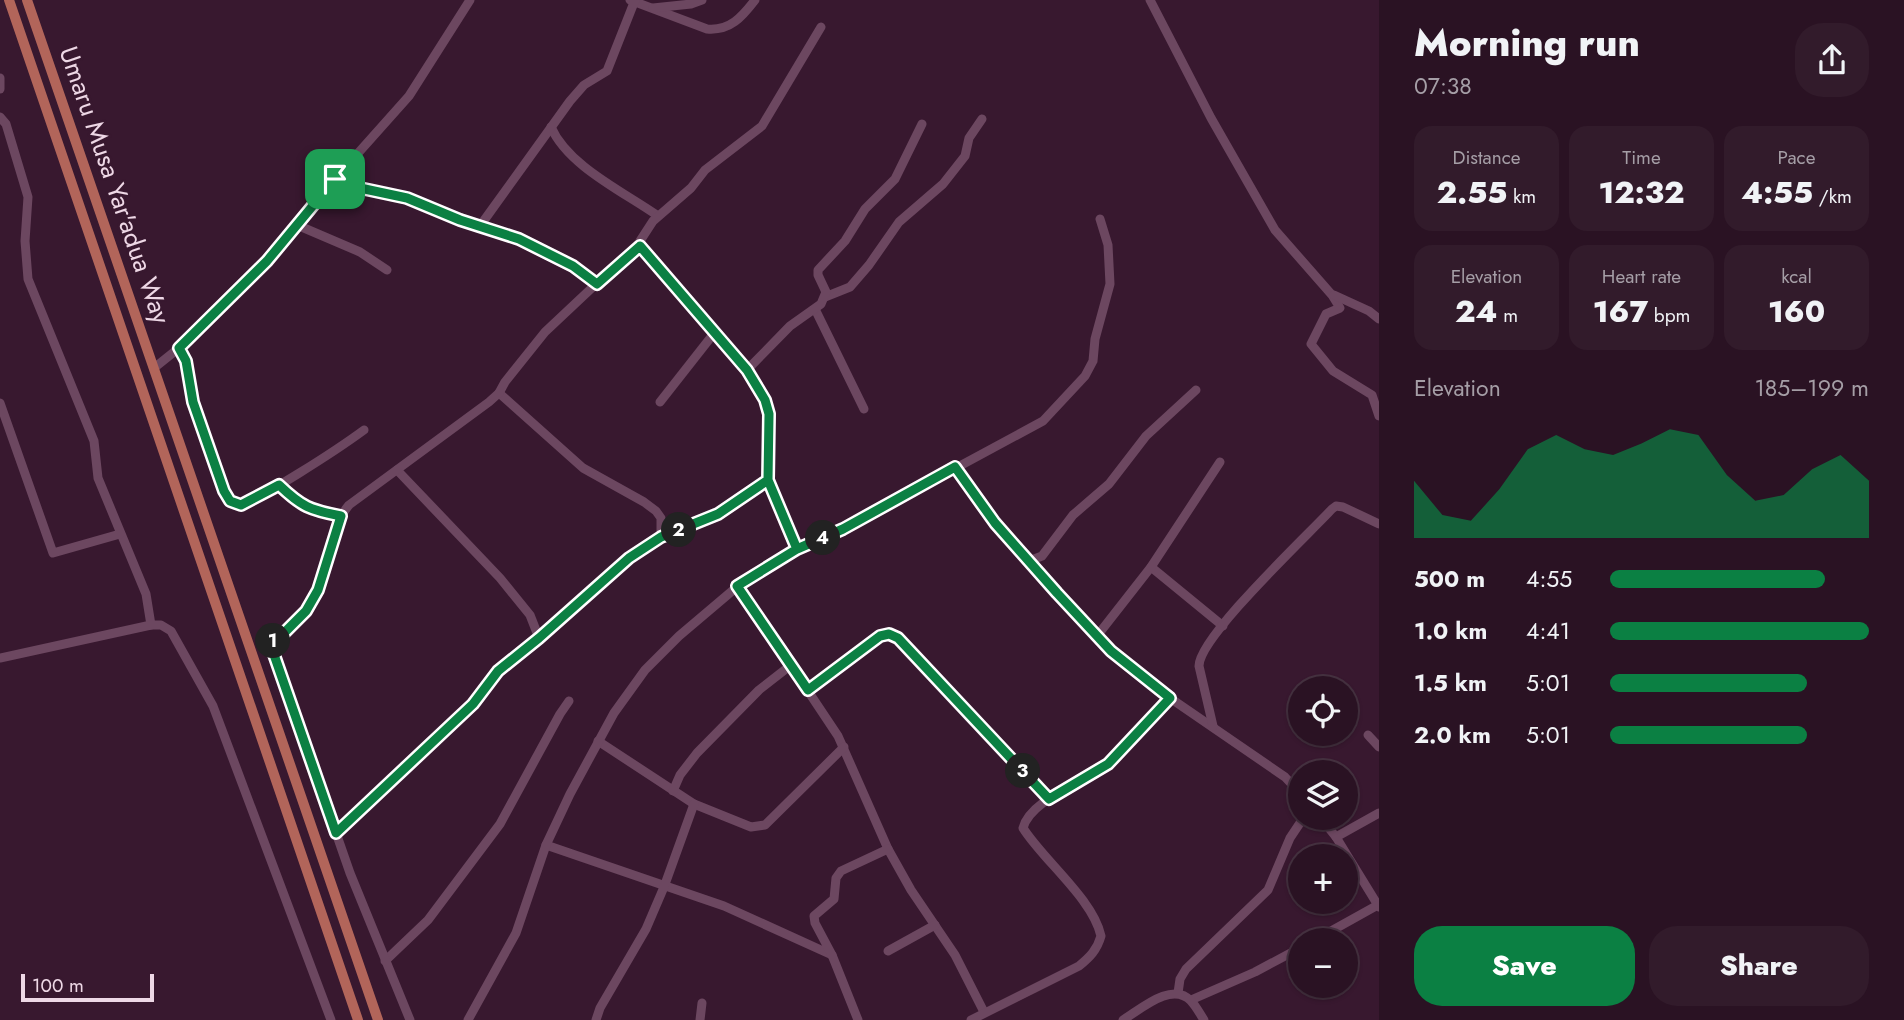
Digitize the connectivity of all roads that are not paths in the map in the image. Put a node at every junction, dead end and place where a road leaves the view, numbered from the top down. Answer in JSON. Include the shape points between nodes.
{"nodes":[{"id":1,"x":9,"y":0,"type":"edge"},
{"id":2,"x":27,"y":0,"type":"edge"},
{"id":3,"x":470,"y":0,"type":"edge"},
{"id":4,"x":633,"y":0,"type":"edge"},
{"id":5,"x":702,"y":0,"type":"edge"},
{"id":6,"x":755,"y":0,"type":"edge"},
{"id":7,"x":1150,"y":0,"type":"edge"},
{"id":8,"x":652,"y":9,"type":"junction"},
{"id":9,"x":821,"y":27,"type":"dead end"},
{"id":10,"x":0,"y":78,"type":"edge"},
{"id":11,"x":0,"y":89,"type":"edge"},
{"id":12,"x":0,"y":117,"type":"edge"},
{"id":13,"x":982,"y":119,"type":"dead end"},
{"id":14,"x":922,"y":124,"type":"dead end"},
{"id":15,"x":551,"y":127,"type":"junction"},
{"id":16,"x":335,"y":179,"type":"junction"},
{"id":17,"x":658,"y":216,"type":"junction"},
{"id":18,"x":1100,"y":219,"type":"dead end"},
{"id":19,"x":297,"y":225,"type":"junction"},
{"id":20,"x":480,"y":226,"type":"junction"},
{"id":21,"x":640,"y":246,"type":"junction"},
{"id":22,"x":387,"y":270,"type":"dead end"},
{"id":23,"x":597,"y":284,"type":"junction"},
{"id":24,"x":1332,"y":295,"type":"junction"},
{"id":25,"x":825,"y":297,"type":"junction"},
{"id":26,"x":815,"y":309,"type":"junction"},
{"id":27,"x":1379,"y":319,"type":"edge"},
{"id":28,"x":715,"y":332,"type":"junction"},
{"id":29,"x":179,"y":348,"type":"junction"},
{"id":30,"x":154,"y":368,"type":"junction"},
{"id":31,"x":747,"y":370,"type":"junction"},
{"id":32,"x":1196,"y":390,"type":"dead end"},
{"id":33,"x":499,"y":393,"type":"junction"},
{"id":34,"x":660,"y":402,"type":"dead end"},
{"id":35,"x":0,"y":403,"type":"edge"},
{"id":36,"x":864,"y":409,"type":"dead end"},
{"id":37,"x":1379,"y":415,"type":"edge"},
{"id":38,"x":364,"y":430,"type":"dead end"},
{"id":39,"x":1220,"y":462,"type":"dead end"},
{"id":40,"x":955,"y":467,"type":"junction"},
{"id":41,"x":397,"y":470,"type":"junction"},
{"id":42,"x":768,"y":480,"type":"junction"},
{"id":43,"x":279,"y":485,"type":"junction"},
{"id":44,"x":341,"y":516,"type":"junction"},
{"id":45,"x":1379,"y":524,"type":"edge"},
{"id":46,"x":120,"y":534,"type":"junction"},
{"id":47,"x":661,"y":537,"type":"junction"},
{"id":48,"x":797,"y":549,"type":"junction"},
{"id":49,"x":1028,"y":561,"type":"junction"},
{"id":50,"x":1151,"y":567,"type":"junction"},
{"id":51,"x":737,"y":586,"type":"junction"},
{"id":52,"x":151,"y":625,"type":"junction"},
{"id":53,"x":1223,"y":626,"type":"junction"},
{"id":54,"x":1097,"y":636,"type":"junction"},
{"id":55,"x":539,"y":638,"type":"junction"},
{"id":56,"x":0,"y":658,"type":"edge"},
{"id":57,"x":791,"y":665,"type":"junction"},
{"id":58,"x":808,"y":690,"type":"junction"},
{"id":59,"x":1170,"y":698,"type":"junction"},
{"id":60,"x":569,"y":701,"type":"dead end"},
{"id":61,"x":1213,"y":726,"type":"junction"},
{"id":62,"x":1368,"y":735,"type":"dead end"},
{"id":63,"x":598,"y":741,"type":"junction"},
{"id":64,"x":844,"y":747,"type":"junction"},
{"id":65,"x":1379,"y":747,"type":"edge"},
{"id":66,"x":1288,"y":780,"type":"edge"},
{"id":67,"x":673,"y":791,"type":"junction"},
{"id":68,"x":1049,"y":799,"type":"junction"},
{"id":69,"x":694,"y":804,"type":"junction"},
{"id":70,"x":1379,"y":813,"type":"edge"},
{"id":71,"x":1295,"y":830,"type":"edge"},
{"id":72,"x":1330,"y":830,"type":"edge"},
{"id":73,"x":336,"y":833,"type":"junction"},
{"id":74,"x":1336,"y":837,"type":"junction"},
{"id":75,"x":546,"y":845,"type":"junction"},
{"id":76,"x":888,"y":849,"type":"junction"},
{"id":77,"x":664,"y":887,"type":"junction"},
{"id":78,"x":1379,"y":906,"type":"edge"},
{"id":79,"x":936,"y":925,"type":"junction"},
{"id":80,"x":1338,"y":928,"type":"edge"},
{"id":81,"x":888,"y":951,"type":"dead end"},
{"id":82,"x":1288,"y":954,"type":"edge"},
{"id":83,"x":832,"y":955,"type":"junction"},
{"id":84,"x":385,"y":961,"type":"junction"},
{"id":85,"x":1178,"y":993,"type":"junction"},
{"id":86,"x":1191,"y":1000,"type":"junction"},
{"id":87,"x":702,"y":1003,"type":"dead end"},
{"id":88,"x":984,"y":1012,"type":"junction"},
{"id":89,"x":331,"y":1020,"type":"edge"},
{"id":90,"x":358,"y":1020,"type":"edge"},
{"id":91,"x":378,"y":1020,"type":"edge"},
{"id":92,"x":410,"y":1020,"type":"edge"},
{"id":93,"x":468,"y":1020,"type":"edge"},
{"id":94,"x":596,"y":1020,"type":"edge"},
{"id":95,"x":700,"y":1020,"type":"edge"},
{"id":96,"x":858,"y":1020,"type":"edge"},
{"id":97,"x":971,"y":1020,"type":"edge"},
{"id":98,"x":1123,"y":1020,"type":"edge"},
{"id":99,"x":1203,"y":1020,"type":"edge"}],
"edges":[{"from":1,"to":90,"type":"main road","name":"Umaru Musa Yar'adua Way"},
{"from":2,"to":30,"type":"main road","name":"Umaru Musa Yar'adua Way"},
{"from":3,"to":16,"type":"street","via":[[409,96]]},
{"from":4,"to":8,"type":"street"},
{"from":4,"to":15,"type":"street","via":[[607,71],[584,85]]},
{"from":5,"to":8,"type":"street"},
{"from":6,"to":8,"type":"street","via":[[738,21],[717,30]]},
{"from":7,"to":24,"type":"street","via":[[1275,230]]},
{"from":9,"to":17,"type":"street","via":[[758,131],[705,170]]},
{"from":10,"to":11,"type":"street"},
{"from":12,"to":46,"type":"street","via":[[28,197],[28,279],[94,442],[98,478]]},
{"from":13,"to":25,"type":"street","via":[[969,138],[965,156],[943,184],[898,222],[850,287]]},
{"from":14,"to":25,"type":"street","via":[[895,178],[818,270]]},
{"from":15,"to":17,"type":"street","via":[[564,147],[595,174]]},
{"from":15,"to":20,"type":"street"},
{"from":16,"to":19,"type":"street"},
{"from":16,"to":20,"type":"street","via":[[407,198]]},
{"from":17,"to":21,"type":"street"},
{"from":18,"to":40,"type":"street","via":[[1108,245],[1110,284],[1091,367],[1043,421]]},
{"from":19,"to":22,"type":"street","via":[[360,252]]},
{"from":19,"to":29,"type":"street"},
{"from":20,"to":23,"type":"street","via":[[550,253]]},
{"from":21,"to":23,"type":"street"},
{"from":21,"to":28,"type":"street"},
{"from":23,"to":33,"type":"street","via":[[545,332]]},
{"from":24,"to":27,"type":"street"},
{"from":24,"to":37,"type":"street","via":[[1340,308],[1326,314],[1311,344],[1333,371],[1372,394]]},
{"from":25,"to":26,"type":"street"},
{"from":26,"to":31,"type":"street","via":[[790,326]]},
{"from":26,"to":36,"type":"street"},
{"from":28,"to":31,"type":"street"},
{"from":28,"to":34,"type":"street"},
{"from":29,"to":30,"type":"street"},
{"from":29,"to":43,"type":"street","via":[[193,402],[230,501],[241,505]]},
{"from":30,"to":91,"type":"main road","name":"Umaru Musa Yar'adua Way"},
{"from":31,"to":42,"type":"street","via":[[769,414]]},
{"from":32,"to":49,"type":"street","via":[[1146,436],[1109,484],[1079,508],[1042,556]]},
{"from":33,"to":41,"type":"street"},
{"from":33,"to":47,"type":"street","via":[[583,468],[656,511],[661,518]]},
{"from":35,"to":46,"type":"street","via":[[53,553]]},
{"from":38,"to":43,"type":"street"},
{"from":39,"to":50,"type":"street"},
{"from":40,"to":48,"type":"street"},
{"from":40,"to":49,"type":"street"},
{"from":41,"to":44,"type":"street"},
{"from":41,"to":55,"type":"street","via":[[500,578],[530,615]]},
{"from":42,"to":47,"type":"street","via":[[718,514]]},
{"from":42,"to":48,"type":"street"},
{"from":43,"to":44,"type":"street","via":[[299,504]]},
{"from":44,"to":73,"type":"street","via":[[318,590],[306,611],[271,646]]},
{"from":45,"to":53,"type":"street","via":[[1336,506]]},
{"from":46,"to":52,"type":"street","via":[[146,594]]},
{"from":47,"to":55,"type":"street","via":[[629,558]]},
{"from":48,"to":51,"type":"street"},
{"from":49,"to":54,"type":"street"},
{"from":50,"to":53,"type":"street"},
{"from":50,"to":54,"type":"street"},
{"from":51,"to":57,"type":"street"},
{"from":51,"to":63,"type":"street","via":[[645,670]]},
{"from":52,"to":56,"type":"street"},
{"from":52,"to":89,"type":"street","via":[[171,631],[213,706]]},
{"from":53,"to":61,"type":"street","via":[[1199,657]]},
{"from":54,"to":59,"type":"street"},
{"from":55,"to":73,"type":"street","via":[[498,671],[473,704]]},
{"from":57,"to":58,"type":"street"},
{"from":57,"to":67,"type":"street","via":[[753,695],[697,753]]},
{"from":58,"to":64,"type":"street"},
{"from":58,"to":68,"type":"street","via":[[880,636],[898,638]]},
{"from":59,"to":61,"type":"street"},
{"from":59,"to":68,"type":"street","via":[[1108,764]]},
{"from":60,"to":84,"type":"street","via":[[500,824],[429,920]]},
{"from":61,"to":66,"type":"street"},
{"from":62,"to":65,"type":"street"},
{"from":63,"to":67,"type":"street"},
{"from":63,"to":75,"type":"street"},
{"from":64,"to":69,"type":"street","via":[[758,828]]},
{"from":64,"to":76,"type":"street"},
{"from":67,"to":69,"type":"street"},
{"from":68,"to":88,"type":"street","via":[[1025,820],[1023,828],[1094,919],[1101,936],[1098,946],[1079,965]]},
{"from":69,"to":77,"type":"street"},
{"from":70,"to":74,"type":"street"},
{"from":71,"to":85,"type":"street","via":[[1268,890],[1186,969]]},
{"from":72,"to":74,"type":"street"},
{"from":73,"to":84,"type":"street"},
{"from":74,"to":78,"type":"street"},
{"from":75,"to":77,"type":"street"},
{"from":75,"to":93,"type":"street","via":[[516,933]]},
{"from":76,"to":79,"type":"street"},
{"from":76,"to":83,"type":"street","via":[[841,872],[834,900],[814,916]]},
{"from":77,"to":83,"type":"street","via":[[724,906]]},
{"from":77,"to":94,"type":"street"},
{"from":78,"to":80,"type":"street"},
{"from":79,"to":81,"type":"street"},
{"from":79,"to":88,"type":"street"},
{"from":82,"to":86,"type":"street"},
{"from":83,"to":96,"type":"street"},
{"from":84,"to":92,"type":"street"},
{"from":85,"to":86,"type":"street"},
{"from":85,"to":98,"type":"street"},
{"from":86,"to":99,"type":"street"},
{"from":87,"to":95,"type":"street"},
{"from":88,"to":97,"type":"street"}]}
